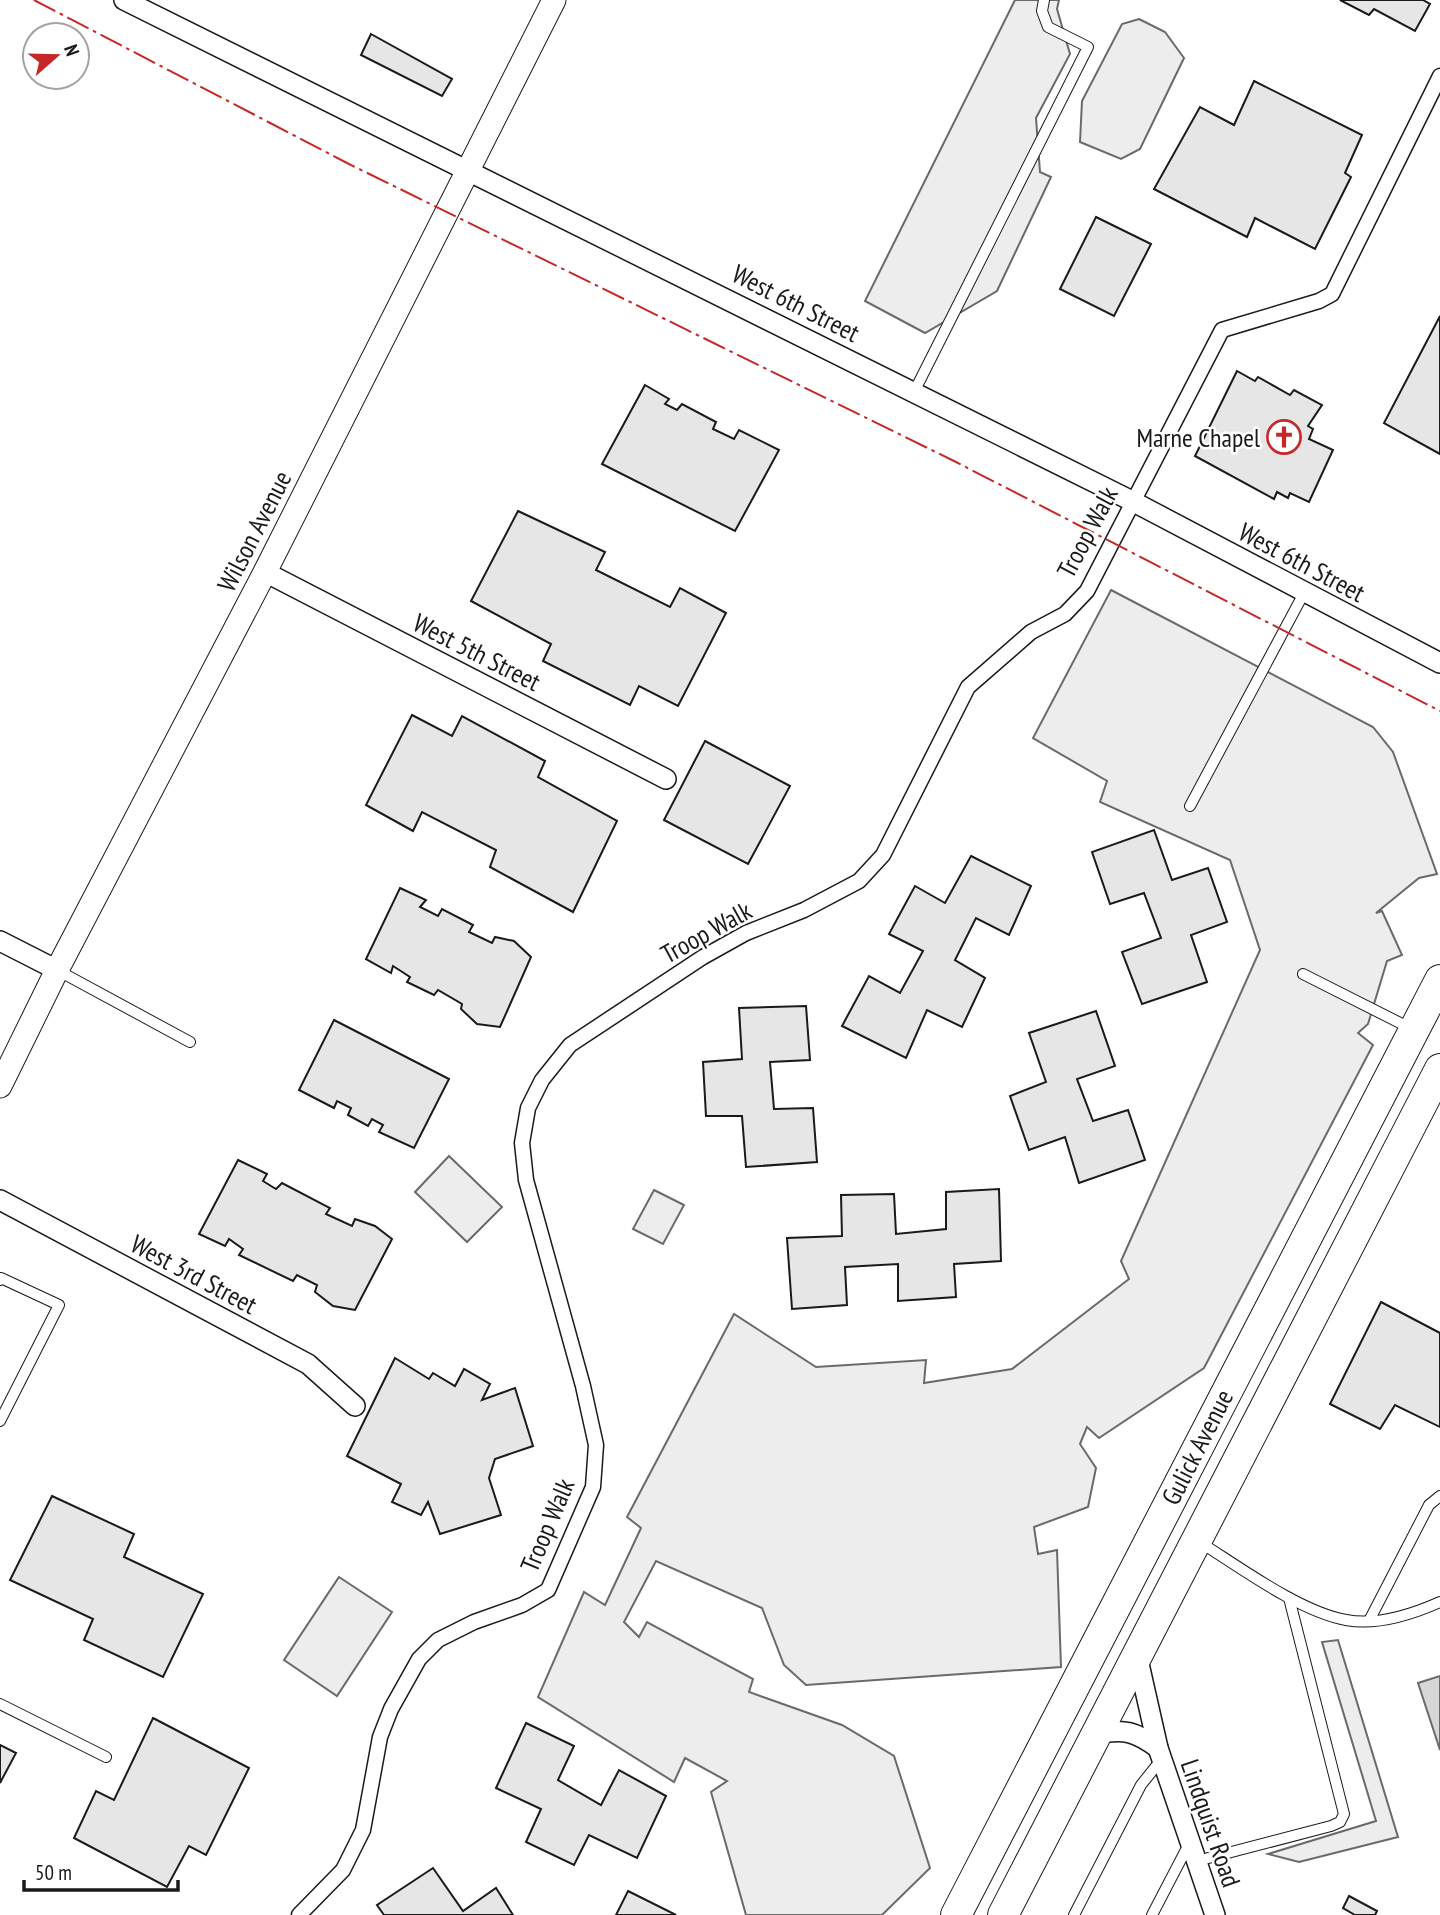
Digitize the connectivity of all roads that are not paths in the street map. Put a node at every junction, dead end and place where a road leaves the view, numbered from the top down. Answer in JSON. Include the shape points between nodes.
{"nodes":[{"id":1,"x":124,"y":0,"type":"edge"},
{"id":2,"x":554,"y":0,"type":"edge"},
{"id":3,"x":1044,"y":0,"type":"edge"},
{"id":4,"x":1440,"y":76,"type":"edge"},
{"id":5,"x":470,"y":169,"type":"junction"},
{"id":6,"x":914,"y":392,"type":"junction"},
{"id":7,"x":1132,"y":501,"type":"junction"},
{"id":8,"x":265,"y":572,"type":"junction"},
{"id":9,"x":1304,"y":593,"type":"junction"},
{"id":10,"x":1440,"y":663,"type":"edge"},
{"id":11,"x":666,"y":779,"type":"dead end"},
{"id":12,"x":1190,"y":806,"type":"dead end"},
{"id":13,"x":0,"y":941,"type":"edge"},
{"id":14,"x":57,"y":970,"type":"junction"},
{"id":15,"x":1303,"y":974,"type":"dead end"},
{"id":16,"x":1440,"y":980,"type":"edge"},
{"id":17,"x":1414,"y":1030,"type":"junction"},
{"id":18,"x":190,"y":1042,"type":"dead end"},
{"id":19,"x":1440,"y":1069,"type":"edge"},
{"id":20,"x":0,"y":1086,"type":"edge"},
{"id":21,"x":0,"y":1199,"type":"edge"},
{"id":22,"x":0,"y":1280,"type":"edge"},
{"id":23,"x":355,"y":1406,"type":"dead end"},
{"id":24,"x":0,"y":1421,"type":"edge"},
{"id":25,"x":1440,"y":1496,"type":"edge"},
{"id":26,"x":1195,"y":1539,"type":"junction"},
{"id":27,"x":1289,"y":1598,"type":"junction"},
{"id":28,"x":1440,"y":1602,"type":"edge"},
{"id":29,"x":1370,"y":1619,"type":"junction"},
{"id":30,"x":1137,"y":1655,"type":"junction"},
{"id":31,"x":0,"y":1704,"type":"edge"},
{"id":32,"x":1097,"y":1734,"type":"junction"},
{"id":33,"x":1160,"y":1754,"type":"junction"},
{"id":34,"x":106,"y":1757,"type":"dead end"},
{"id":35,"x":1191,"y":1842,"type":"junction"},
{"id":36,"x":1197,"y":1861,"type":"junction"},
{"id":37,"x":299,"y":1915,"type":"edge"},
{"id":38,"x":956,"y":1915,"type":"edge"},
{"id":39,"x":1003,"y":1915,"type":"edge"},
{"id":40,"x":1074,"y":1915,"type":"edge"},
{"id":41,"x":1152,"y":1915,"type":"edge"},
{"id":42,"x":1214,"y":1915,"type":"edge"}],
"edges":[{"from":1,"to":5,"type":"street","name":"West 6th Street"},
{"from":2,"to":5,"type":"street","name":"Wilson Avenue"},
{"from":3,"to":6,"type":"lane","via":[[1042,11],[1048,27],[1088,47]]},
{"from":4,"to":7,"type":"street","name":"Troop Walk","via":[[1332,294],[1222,330]]},
{"from":5,"to":6,"type":"street","name":"West 6th Street"},
{"from":5,"to":8,"type":"street","name":"Wilson Avenue"},
{"from":6,"to":7,"type":"street","name":"West 6th Street"},
{"from":7,"to":9,"type":"street","name":"West 6th Street"},
{"from":7,"to":37,"type":"street","name":"Troop Walk","via":[[1087,591],[1065,614],[1031,632],[968,687],[883,856],[859,881],[703,957],[570,1045],[542,1080],[528,1108],[522,1143],[526,1180],[596,1445],[593,1487],[548,1590],[438,1640],[419,1659],[380,1737],[363,1830],[343,1870]]},
{"from":8,"to":11,"type":"street","name":"West 5th Street"},
{"from":8,"to":14,"type":"street","name":"Wilson Avenue"},
{"from":9,"to":10,"type":"street","name":"West 6th Street"},
{"from":9,"to":12,"type":"lane"},
{"from":13,"to":14,"type":"street"},
{"from":14,"to":18,"type":"lane"},
{"from":14,"to":20,"type":"street","name":"Wilson Avenue"},
{"from":15,"to":17,"type":"lane"},
{"from":16,"to":17,"type":"main road","name":"Gulick Avenue"},
{"from":17,"to":38,"type":"main road","name":"Gulick Avenue"},
{"from":19,"to":26,"type":"main road","name":"Gulick Avenue"},
{"from":21,"to":23,"type":"street","name":"West 3rd Street","via":[[308,1364]]},
{"from":22,"to":24,"type":"lane","via":[[59,1305]]},
{"from":25,"to":29,"type":"lane","via":[[1429,1505]]},
{"from":26,"to":27,"type":"lane"},
{"from":26,"to":30,"type":"main road","name":"Gulick Avenue"},
{"from":27,"to":29,"type":"lane","via":[[1346,1621]]},
{"from":27,"to":36,"type":"lane","via":[[1344,1814],[1331,1826]]},
{"from":28,"to":29,"type":"lane","via":[[1407,1617]]},
{"from":30,"to":32,"type":"main road","name":"Gulick Avenue"},
{"from":30,"to":33,"type":"street","name":"Lindquist Road"},
{"from":31,"to":34,"type":"lane"},
{"from":32,"to":33,"type":"street","name":"Lindquist Road","via":[[1120,1729],[1137,1733]]},
{"from":32,"to":39,"type":"main road","name":"Gulick Avenue"},
{"from":33,"to":35,"type":"street","name":"Lindquist Road"},
{"from":33,"to":40,"type":"lane"},
{"from":35,"to":36,"type":"street","name":"Lindquist Road"},
{"from":35,"to":41,"type":"lane"},
{"from":36,"to":42,"type":"street","name":"Lindquist Road"}]}
